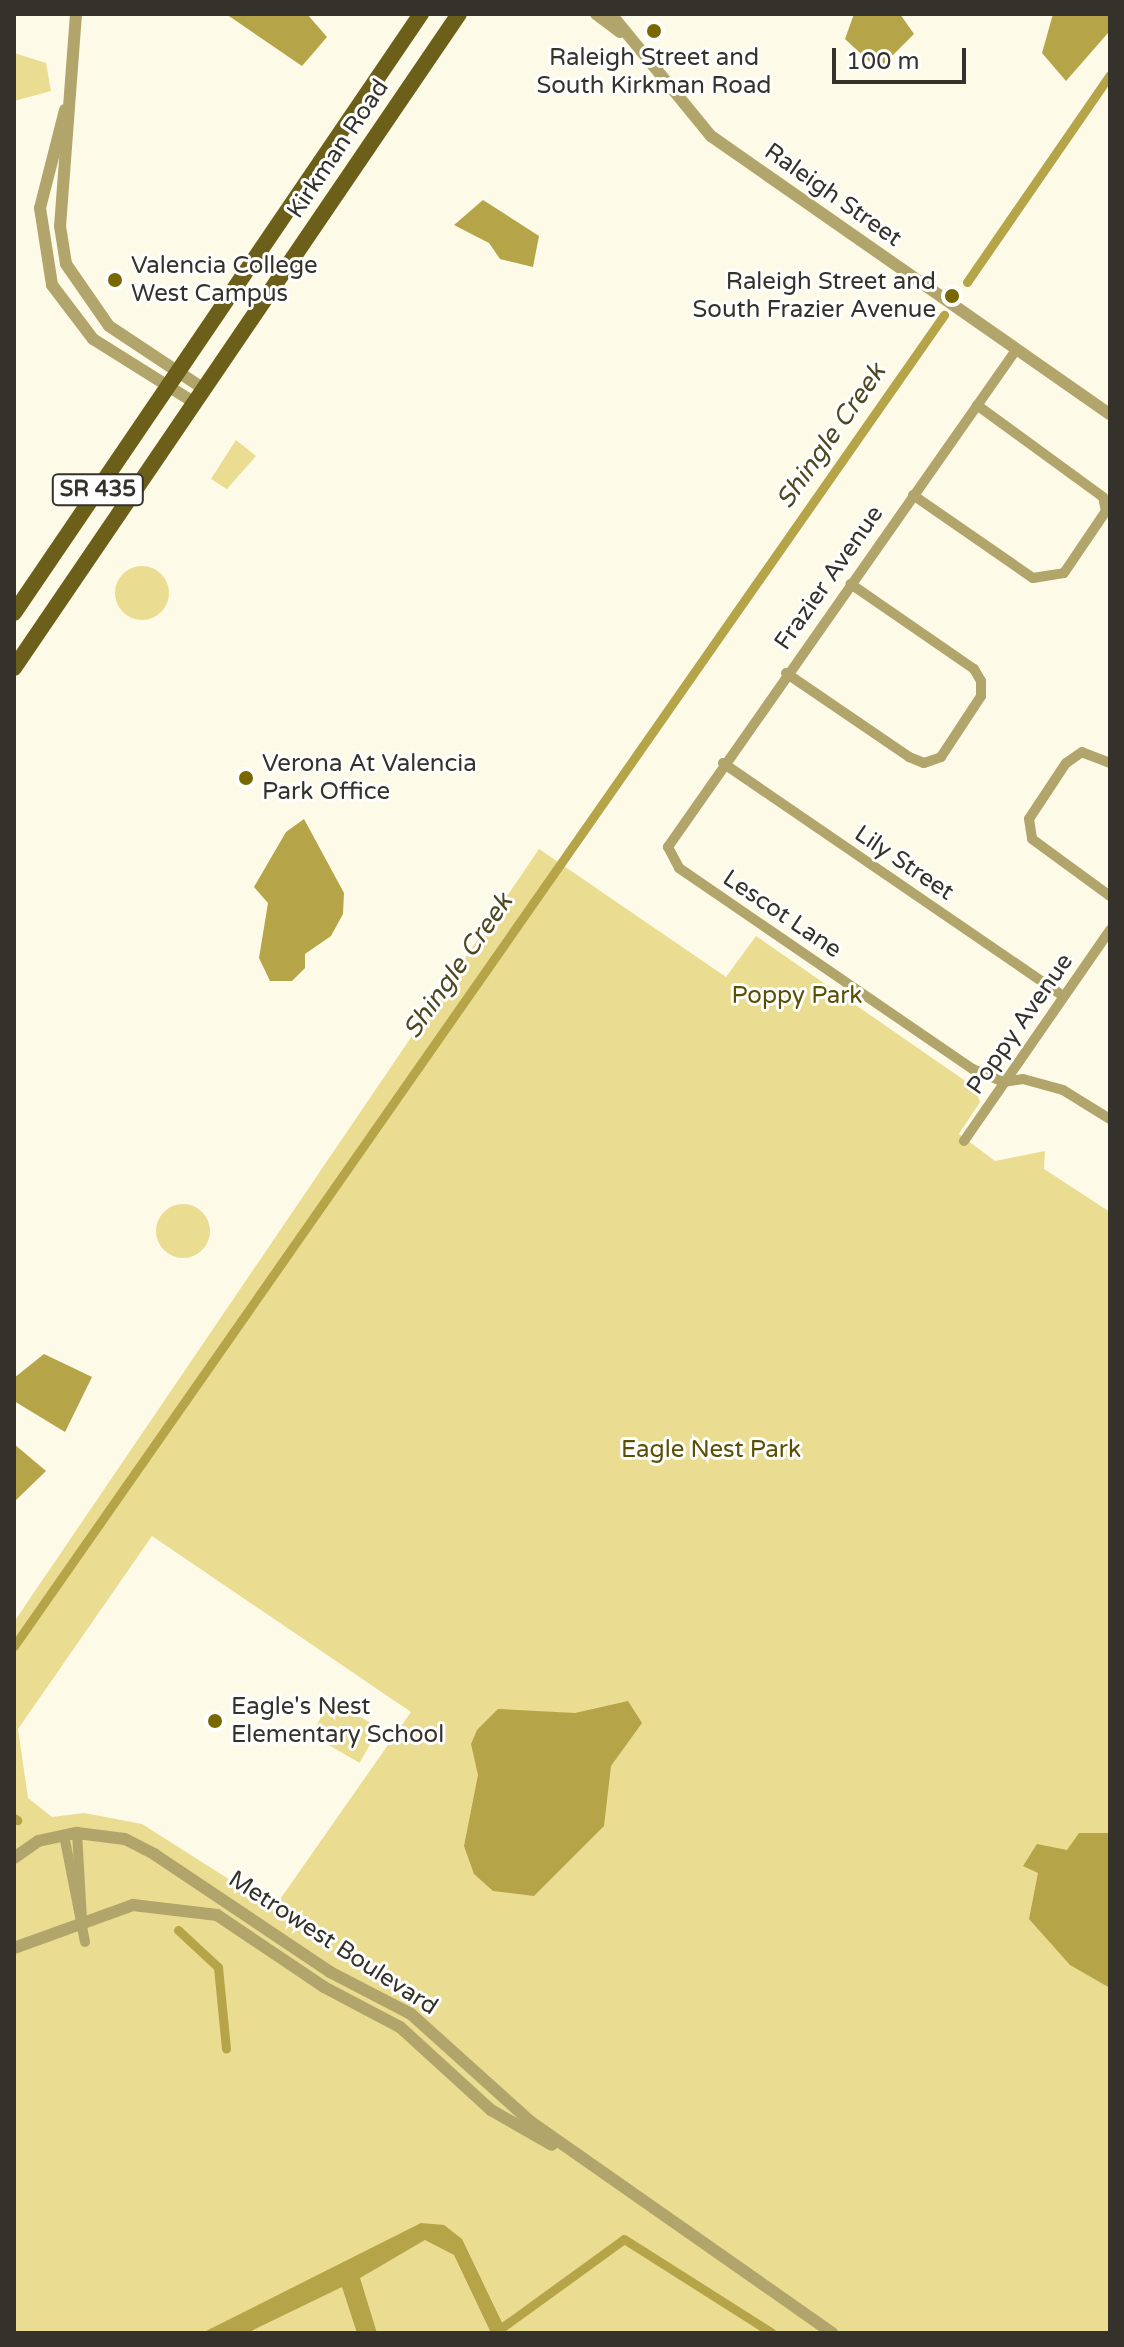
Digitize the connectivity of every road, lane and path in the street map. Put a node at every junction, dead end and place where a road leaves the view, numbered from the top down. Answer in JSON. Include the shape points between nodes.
{"nodes":[{"id":1,"x":76,"y":14,"type":"edge"},
{"id":2,"x":421,"y":14,"type":"edge"},
{"id":3,"x":459,"y":14,"type":"edge"},
{"id":4,"x":596,"y":14,"type":"edge"},
{"id":5,"x":611,"y":14,"type":"edge"},
{"id":6,"x":632,"y":41,"type":"junction"},
{"id":7,"x":71,"y":92,"type":"junction"},
{"id":8,"x":1016,"y":350,"type":"junction"},
{"id":9,"x":179,"y":371,"type":"junction"},
{"id":10,"x":169,"y":387,"type":"junction"},
{"id":11,"x":199,"y":396,"type":"junction"},
{"id":12,"x":977,"y":405,"type":"junction"},
{"id":13,"x":1110,"y":414,"type":"edge"},
{"id":14,"x":913,"y":495,"type":"junction"},
{"id":15,"x":851,"y":584,"type":"junction"},
{"id":16,"x":14,"y":613,"type":"edge"},
{"id":17,"x":14,"y":668,"type":"edge"},
{"id":18,"x":786,"y":673,"type":"junction"},
{"id":19,"x":723,"y":763,"type":"junction"},
{"id":20,"x":1110,"y":763,"type":"edge"},
{"id":21,"x":676,"y":829,"type":"joint"},
{"id":22,"x":1110,"y":896,"type":"edge"},
{"id":23,"x":1110,"y":930,"type":"edge"},
{"id":24,"x":1063,"y":996,"type":"junction"},
{"id":25,"x":1004,"y":1082,"type":"junction"},
{"id":26,"x":1110,"y":1119,"type":"edge"},
{"id":27,"x":964,"y":1141,"type":"dead end"},
{"id":28,"x":71,"y":1834,"type":"junction"},
{"id":29,"x":14,"y":1858,"type":"edge"},
{"id":30,"x":238,"y":1909,"type":"junction"},
{"id":31,"x":82,"y":1922,"type":"junction"},
{"id":32,"x":230,"y":1922,"type":"junction"},
{"id":33,"x":85,"y":1942,"type":"dead end"},
{"id":34,"x":14,"y":1948,"type":"edge"},
{"id":35,"x":480,"y":2078,"type":"junction"},
{"id":36,"x":468,"y":2088,"type":"junction"},
{"id":37,"x":598,"y":2173,"type":"junction"},
{"id":38,"x":832,"y":2333,"type":"edge"}],
"edges":[{"from":1,"to":7,"type":"street"},
{"from":2,"to":9,"type":"main road","name":"Kirkman Road","number":"SR 435"},
{"from":3,"to":11,"type":"main road","name":"Kirkman Road","number":"SR 435"},
{"from":4,"to":6,"type":"street","name":"Raleigh Street"},
{"from":5,"to":6,"type":"street","name":"Raleigh Street"},
{"from":6,"to":8,"type":"street","name":"Raleigh Street","via":[[711,136]]},
{"from":7,"to":9,"type":"street","via":[[60,226],[66,264],[109,326]]},
{"from":7,"to":10,"type":"street","via":[[40,208],[52,285],[93,339]]},
{"from":8,"to":12,"type":"street","name":"Frazier Avenue"},
{"from":8,"to":13,"type":"street","name":"Raleigh Street"},
{"from":9,"to":10,"type":"main road","name":"Kirkman Road","number":"SR 435"},
{"from":9,"to":11,"type":"street"},
{"from":10,"to":11,"type":"street"},
{"from":10,"to":16,"type":"main road","name":"Kirkman Road","number":"SR 435"},
{"from":11,"to":17,"type":"main road","name":"Kirkman Road","number":"SR 435"},
{"from":12,"to":14,"type":"street","name":"Frazier Avenue"},
{"from":12,"to":14,"type":"street","via":[[1103,497],[1106,511],[1064,573],[1033,578]]},
{"from":14,"to":15,"type":"street","name":"Frazier Avenue"},
{"from":15,"to":18,"type":"street","name":"Frazier Avenue"},
{"from":15,"to":18,"type":"street","via":[[974,669],[981,681],[981,696],[941,757],[924,763],[909,757]]},
{"from":18,"to":19,"type":"street","name":"Frazier Avenue"},
{"from":19,"to":21,"type":"street","name":"Frazier Avenue"},
{"from":19,"to":24,"type":"street","name":"Lily Street"},
{"from":20,"to":22,"type":"street","via":[[1082,752],[1066,763],[1029,819],[1032,839],[1044,851]]},
{"from":21,"to":25,"type":"street","name":"Lescot Lane","via":[[668,847],[679,868],[973,1069]]},
{"from":23,"to":24,"type":"street","name":"Poppy Avenue"},
{"from":24,"to":25,"type":"street","name":"Poppy Avenue"},
{"from":25,"to":26,"type":"street","name":"Lescot Lane","via":[[1043,1083]]},
{"from":25,"to":27,"type":"street","name":"Poppy Avenue"},
{"from":28,"to":29,"type":"street"},
{"from":28,"to":30,"type":"street","name":"Metrowest Boulevard","via":[[125,1839]]},
{"from":28,"to":31,"type":"street"},
{"from":30,"to":32,"type":"street"},
{"from":30,"to":35,"type":"street","name":"Metrowest Boulevard","via":[[330,1972],[411,2014]]},
{"from":31,"to":32,"type":"street","name":"Metrowest Boulevard","via":[[161,1903]]},
{"from":31,"to":33,"type":"street"},
{"from":31,"to":34,"type":"street","name":"Metrowest Boulevard"},
{"from":32,"to":36,"type":"street","name":"Metrowest Boulevard","via":[[324,1987],[400,2027]]},
{"from":35,"to":36,"type":"street"},
{"from":35,"to":37,"type":"street","name":"Metrowest Boulevard"},
{"from":36,"to":37,"type":"street","name":"Metrowest Boulevard","via":[[505,2120]]},
{"from":37,"to":38,"type":"street","name":"Metrowest Boulevard"}]}
